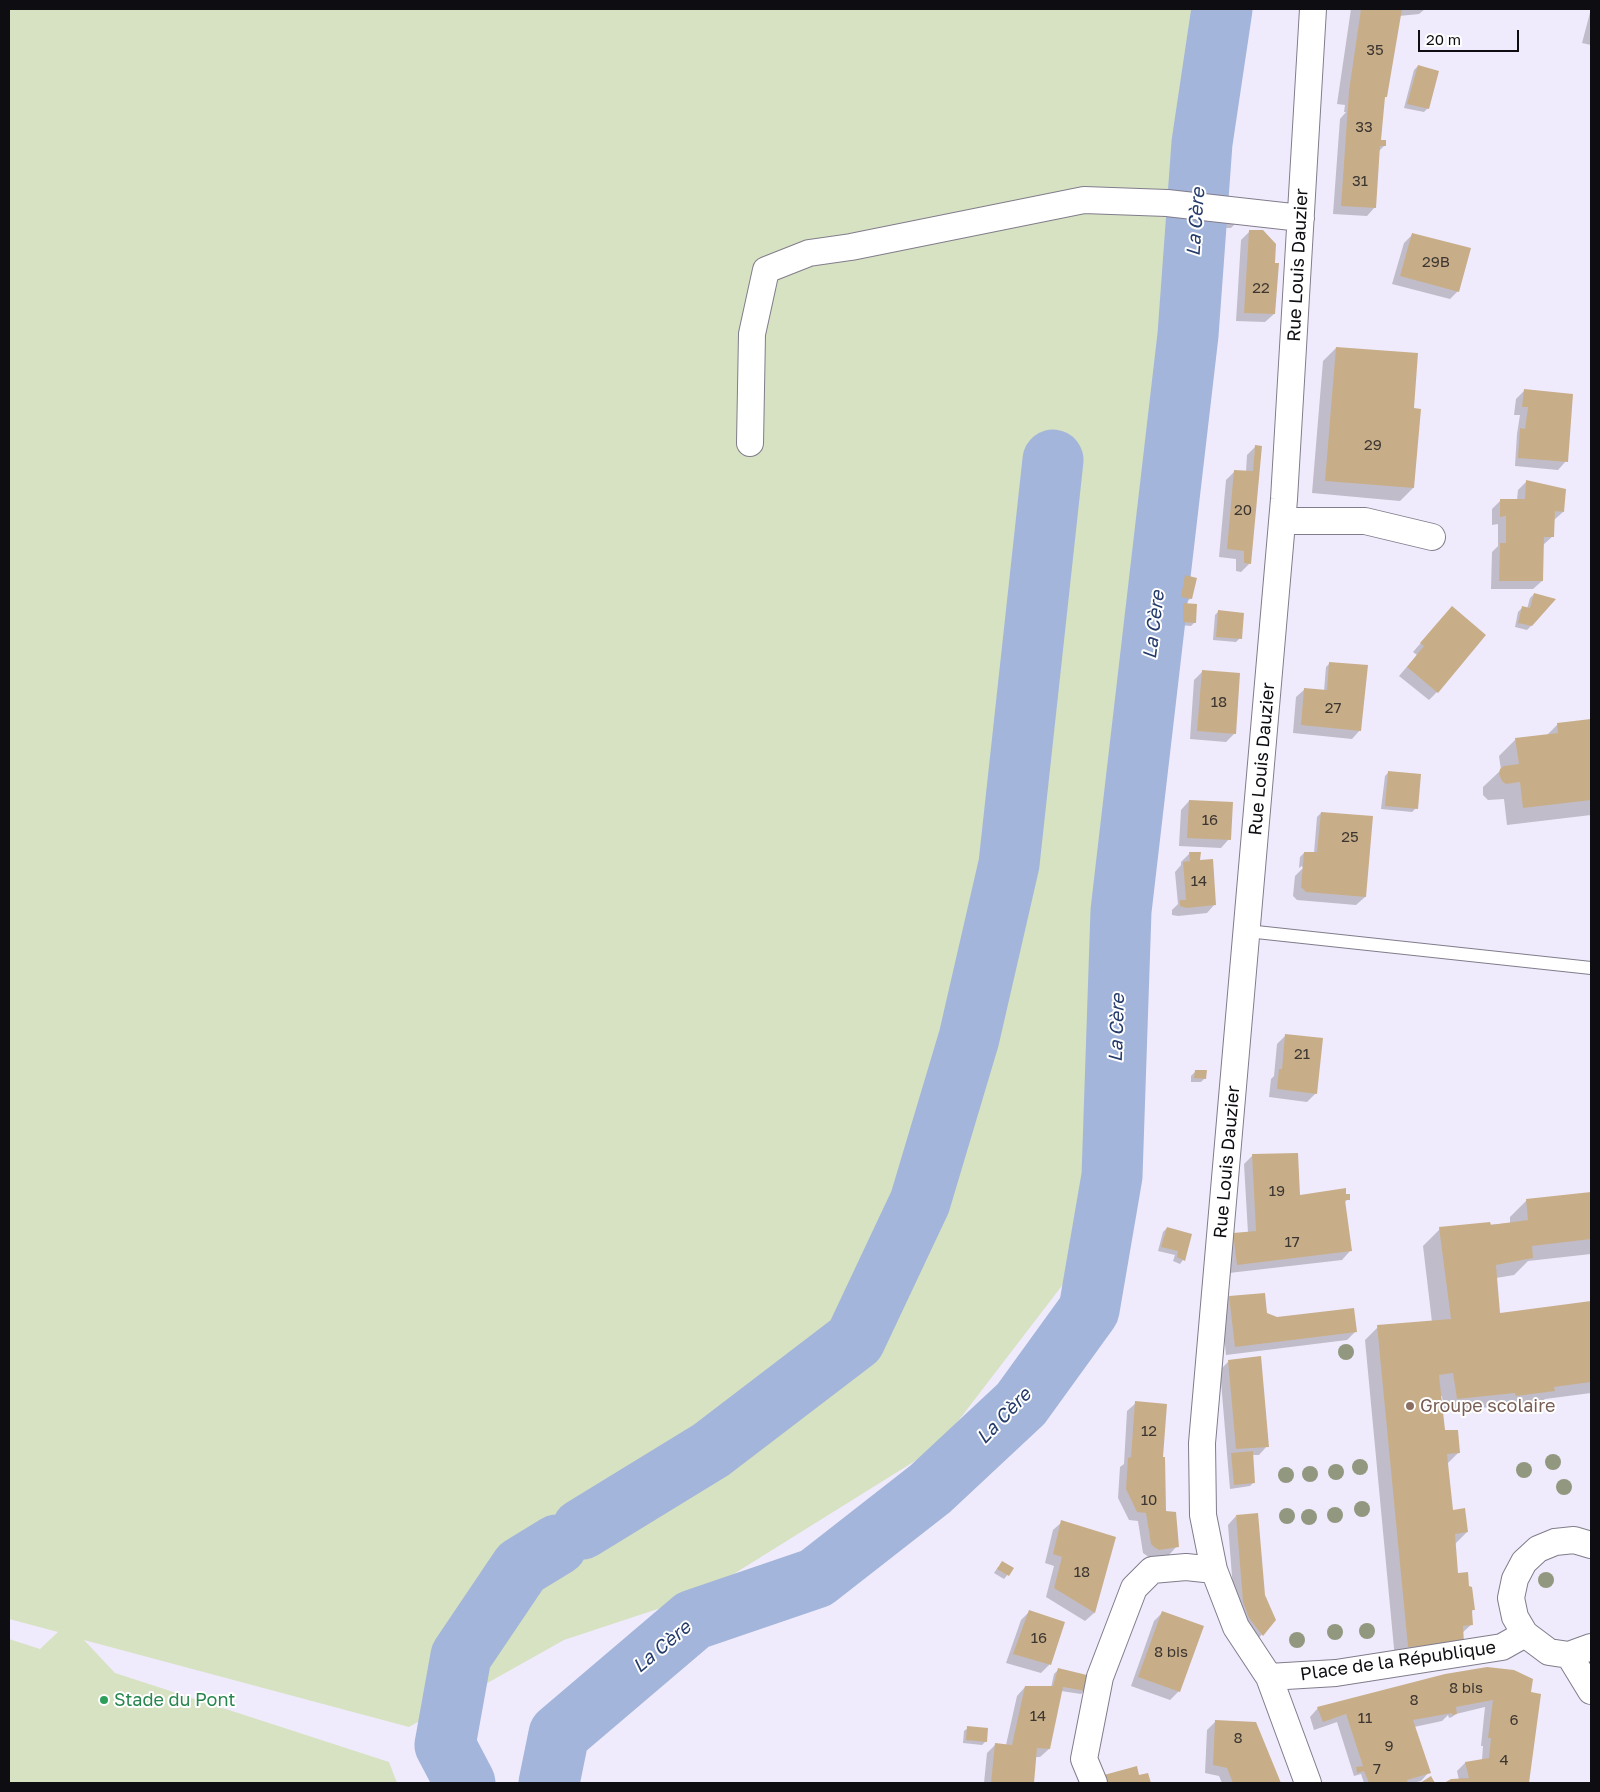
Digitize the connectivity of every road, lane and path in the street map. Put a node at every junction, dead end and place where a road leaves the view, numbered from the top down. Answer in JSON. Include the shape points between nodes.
{"nodes":[{"id":1,"x":1313,"y":9,"type":"edge"},
{"id":2,"x":1301,"y":218,"type":"junction"},
{"id":3,"x":750,"y":443,"type":"dead end"},
{"id":4,"x":1283,"y":521,"type":"junction"},
{"id":5,"x":1432,"y":537,"type":"dead end"},
{"id":6,"x":1247,"y":931,"type":"junction"},
{"id":7,"x":1591,"y":968,"type":"edge"},
{"id":8,"x":1591,"y":1545,"type":"edge"},
{"id":9,"x":1214,"y":1570,"type":"junction"},
{"id":10,"x":1525,"y":1634,"type":"junction"},
{"id":11,"x":1580,"y":1651,"type":"edge"},
{"id":12,"x":1269,"y":1677,"type":"junction"},
{"id":13,"x":1591,"y":1691,"type":"edge"},
{"id":14,"x":1094,"y":1783,"type":"edge"},
{"id":15,"x":1308,"y":1783,"type":"edge"}],
"edges":[{"from":1,"to":2,"type":"street","name":"Rue Louis Dauzier"},
{"from":2,"to":3,"type":"street","via":[[1167,203],[1084,200],[809,253],[766,270],[752,334]]},
{"from":2,"to":4,"type":"street","name":"Rue Louis Dauzier"},
{"from":4,"to":5,"type":"street","via":[[1365,521]]},
{"from":4,"to":6,"type":"street","name":"Rue Louis Dauzier"},
{"from":6,"to":7,"type":"lane"},
{"from":6,"to":9,"type":"street","name":"Rue Louis Dauzier","via":[[1202,1443],[1203,1515]]},
{"from":8,"to":10,"type":"street","via":[[1574,1540],[1555,1542],[1538,1549],[1524,1562],[1515,1579],[1511,1598],[1515,1617]]},
{"from":9,"to":12,"type":"street","name":"Rue Louis Dauzier","via":[[1236,1627]]},
{"from":9,"to":14,"type":"street","via":[[1186,1567],[1152,1570],[1134,1588],[1100,1677],[1084,1759]]},
{"from":10,"to":11,"type":"street","via":[[1549,1652]]},
{"from":10,"to":12,"type":"street","name":"Place de la République","via":[[1502,1647],[1336,1673]]},
{"from":11,"to":13,"type":"street"},
{"from":12,"to":15,"type":"street","name":"Rue Louis Dauzier"}]}
